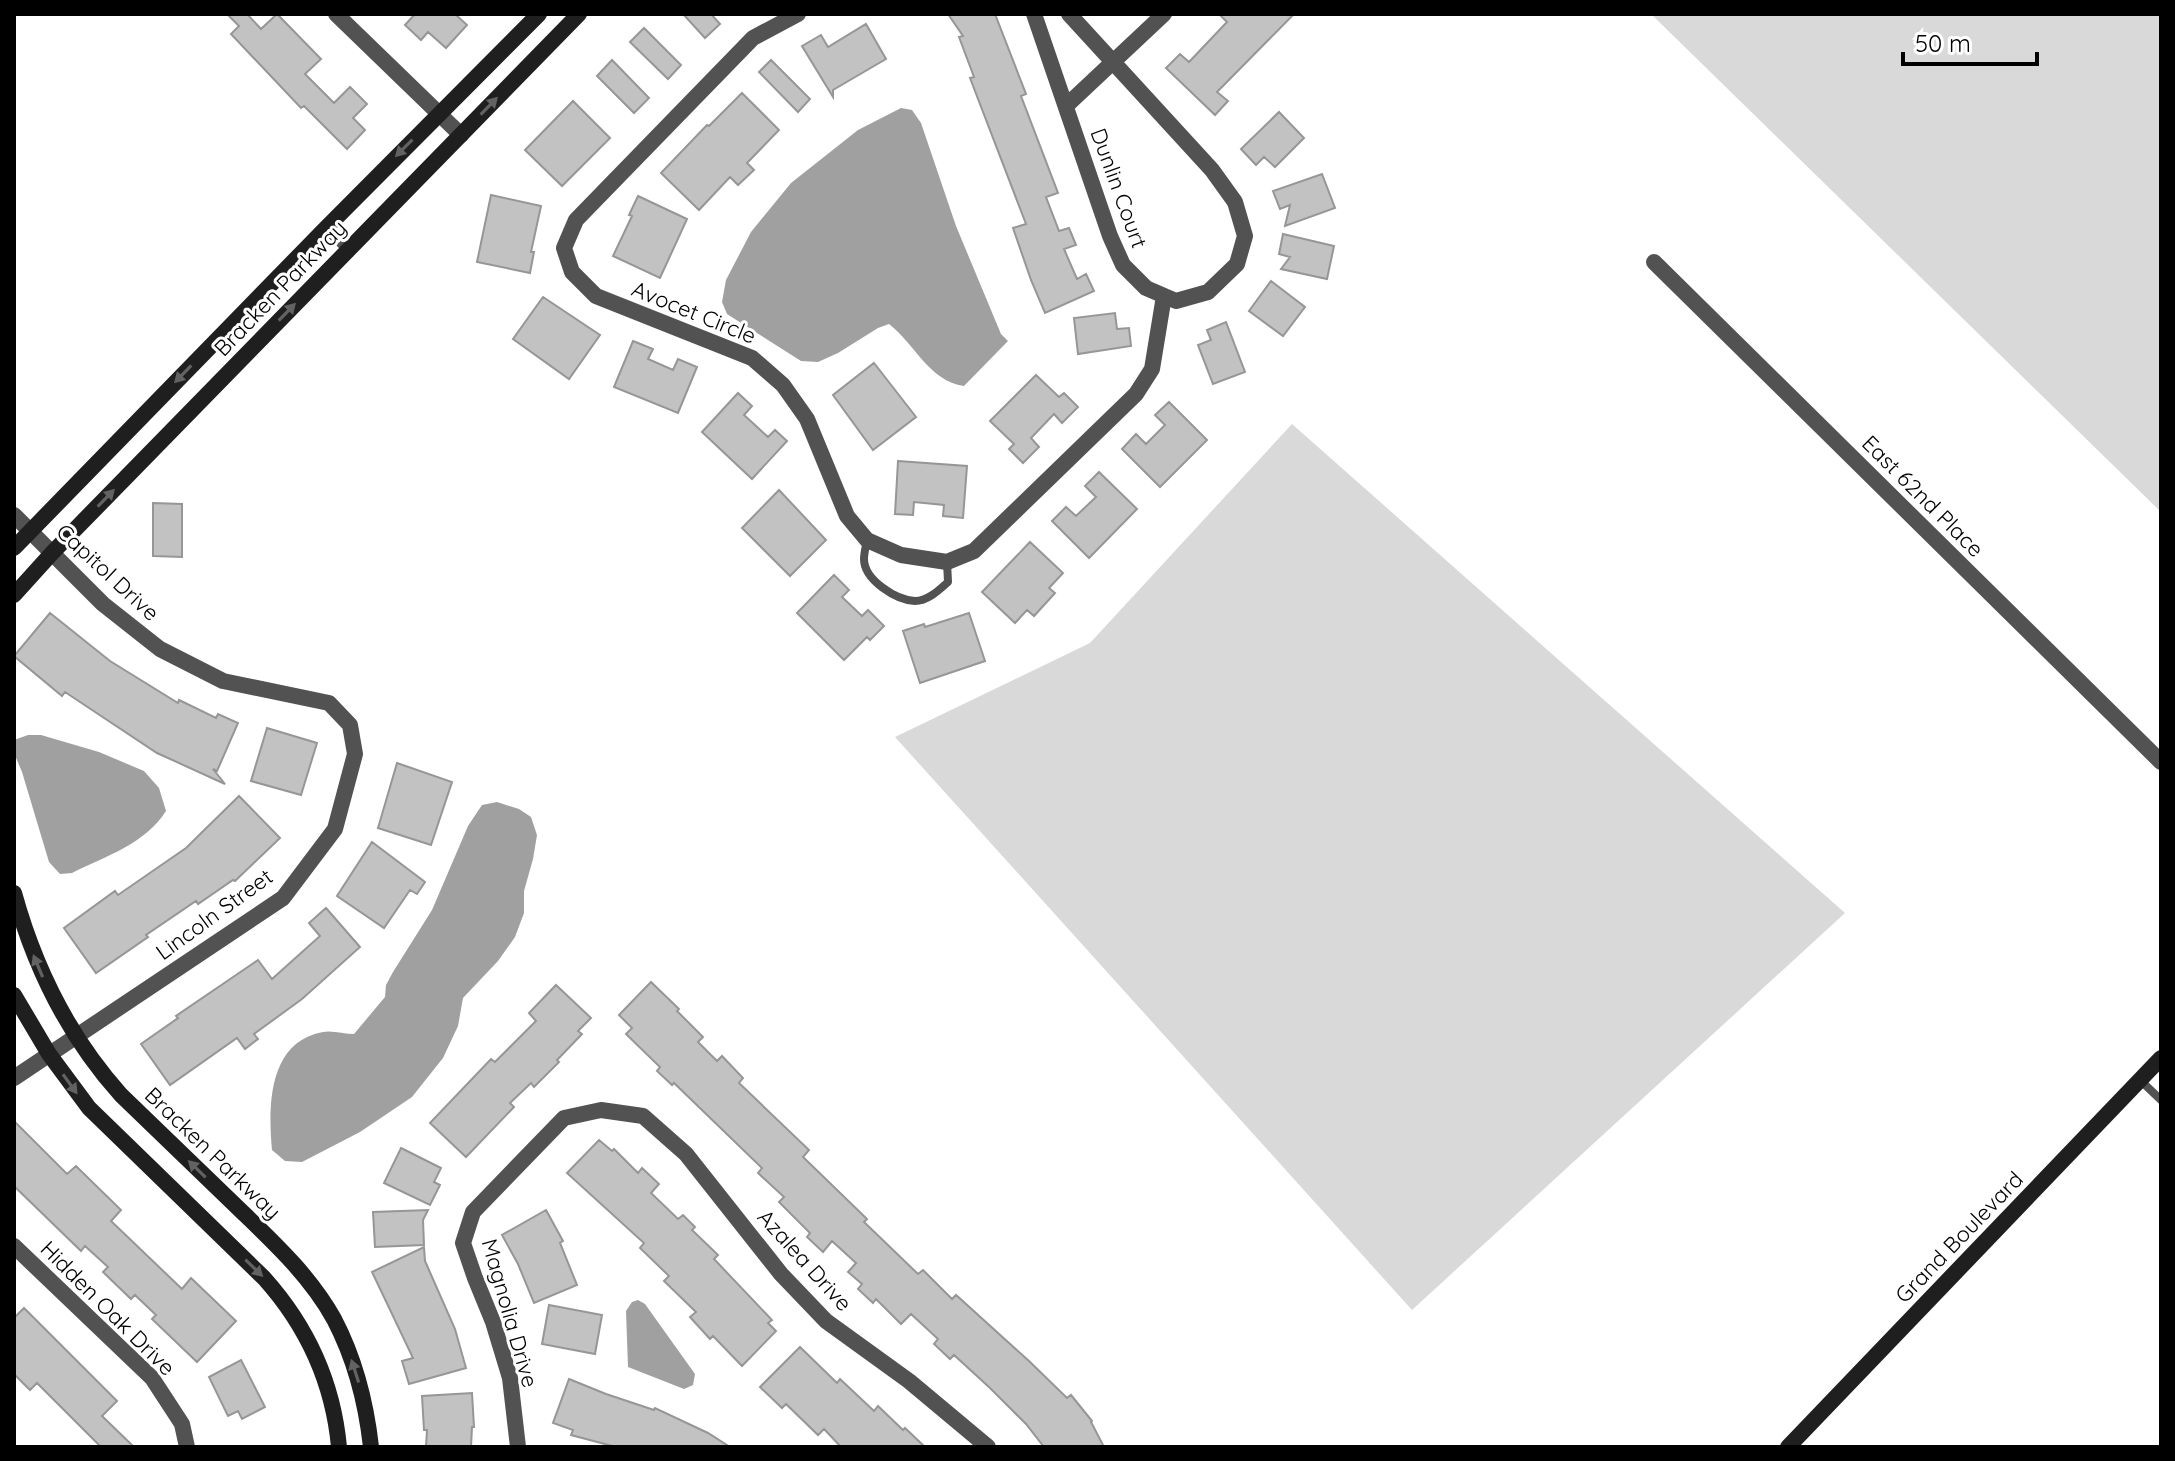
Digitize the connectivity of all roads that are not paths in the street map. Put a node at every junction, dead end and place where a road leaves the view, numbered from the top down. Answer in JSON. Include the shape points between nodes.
{"nodes":[{"id":1,"x":336,"y":14,"type":"edge"},
{"id":2,"x":539,"y":14,"type":"edge"},
{"id":3,"x":579,"y":14,"type":"edge"},
{"id":4,"x":798,"y":14,"type":"edge"},
{"id":5,"x":1034,"y":14,"type":"edge"},
{"id":6,"x":1069,"y":14,"type":"edge"},
{"id":7,"x":1164,"y":14,"type":"edge"},
{"id":8,"x":1115,"y":62,"type":"junction"},
{"id":9,"x":1066,"y":106,"type":"junction"},
{"id":10,"x":438,"y":114,"type":"junction"},
{"id":11,"x":461,"y":135,"type":"junction"},
{"id":12,"x":325,"y":229,"type":"junction"},
{"id":13,"x":347,"y":250,"type":"junction"},
{"id":14,"x":1654,"y":262,"type":"dead end"},
{"id":15,"x":1164,"y":296,"type":"junction"},
{"id":16,"x":14,"y":515,"type":"edge"},
{"id":17,"x":30,"y":530,"type":"junction"},
{"id":18,"x":867,"y":540,"type":"junction"},
{"id":19,"x":14,"y":548,"type":"edge"},
{"id":20,"x":52,"y":553,"type":"junction"},
{"id":21,"x":947,"y":562,"type":"junction"},
{"id":22,"x":14,"y":595,"type":"edge"},
{"id":23,"x":350,"y":725,"type":"joint"},
{"id":24,"x":2161,"y":762,"type":"edge"},
{"id":25,"x":14,"y":893,"type":"edge"},
{"id":26,"x":14,"y":995,"type":"edge"},
{"id":27,"x":76,"y":1037,"type":"junction"},
{"id":28,"x":49,"y":1054,"type":"junction"},
{"id":29,"x":2161,"y":1058,"type":"edge"},
{"id":30,"x":14,"y":1078,"type":"edge"},
{"id":31,"x":2140,"y":1080,"type":"junction"},
{"id":32,"x":2161,"y":1100,"type":"edge"},
{"id":33,"x":643,"y":1116,"type":"joint"},
{"id":34,"x":14,"y":1246,"type":"edge"},
{"id":35,"x":187,"y":1447,"type":"edge"},
{"id":36,"x":339,"y":1447,"type":"edge"},
{"id":37,"x":371,"y":1447,"type":"edge"},
{"id":38,"x":518,"y":1447,"type":"edge"},
{"id":39,"x":988,"y":1447,"type":"edge"},
{"id":40,"x":1788,"y":1447,"type":"edge"}],
"edges":[{"from":1,"to":10,"type":"street"},
{"from":2,"to":10,"type":"street","name":"Bracken Parkway"},
{"from":11,"to":3,"type":"street","name":"Bracken Parkway","one_way":true},
{"from":4,"to":18,"type":"street","name":"Avocet Circle","via":[[753,38],[576,220],[564,248],[572,272],[596,296],[752,358],[783,385],[807,419],[847,516]]},
{"from":5,"to":9,"type":"street","name":"Dunlin Court"},
{"from":6,"to":8,"type":"street"},
{"from":7,"to":8,"type":"street"},
{"from":8,"to":9,"type":"street"},
{"from":8,"to":15,"type":"street","via":[[1212,170],[1235,202],[1245,236],[1237,264],[1208,292],[1176,301]]},
{"from":9,"to":15,"type":"street","name":"Dunlin Court","via":[[1123,265],[1146,288]]},
{"from":10,"to":11,"type":"street"},
{"from":10,"to":12,"type":"street","name":"Bracken Parkway","one_way":true},
{"from":11,"to":13,"type":"street","name":"Bracken Parkway"},
{"from":12,"to":13,"type":"lane"},
{"from":12,"to":17,"type":"street","name":"Bracken Parkway","one_way":true},
{"from":20,"to":13,"type":"street","name":"Bracken Parkway","one_way":true},
{"from":14,"to":24,"type":"street","name":"East 62nd Place"},
{"from":15,"to":21,"type":"street","via":[[1152,369],[1136,394],[974,551]]},
{"from":16,"to":17,"type":"street","name":"Capitol Drive"},
{"from":17,"to":19,"type":"street","name":"Bracken Parkway"},
{"from":17,"to":20,"type":"street","name":"Capitol Drive"},
{"from":18,"to":21,"type":"street","via":[[901,555]]},
{"from":18,"to":21,"type":"lane","via":[[863,562],[873,580],[891,594],[917,601],[936,593],[948,582]]},
{"from":20,"to":22,"type":"street","name":"Bracken Parkway"},
{"from":20,"to":23,"type":"street","name":"Capitol Drive","via":[[103,604],[160,649],[223,681],[329,703]]},
{"from":23,"to":27,"type":"street","name":"Lincoln Street","via":[[355,754],[335,829],[283,898]]},
{"from":27,"to":25,"type":"street","name":"Bracken Parkway","one_way":true,"via":[[30,947]]},
{"from":26,"to":28,"type":"street"},
{"from":27,"to":28,"type":"street","name":"Lincoln Street"},
{"from":37,"to":27,"type":"street","name":"Bracken Parkway","one_way":true,"via":[[352,1359],[308,1280],[121,1095]]},
{"from":28,"to":30,"type":"street","name":"Lincoln Street"},
{"from":28,"to":36,"type":"street","one_way":true,"via":[[89,1108],[286,1304],[321,1367]]},
{"from":29,"to":31,"type":"street","name":"Grand Boulevard"},
{"from":31,"to":32,"type":"lane"},
{"from":31,"to":40,"type":"street","name":"Grand Boulevard"},
{"from":33,"to":38,"type":"street","name":"Magnolia Drive","via":[[601,1110],[564,1118],[473,1212],[463,1243],[510,1378]]},
{"from":33,"to":39,"type":"street","name":"Azalea Drive","via":[[686,1154],[781,1274],[826,1321]]},
{"from":34,"to":35,"type":"street","name":"Hidden Oak Drive","via":[[152,1378],[182,1424]]}]}
